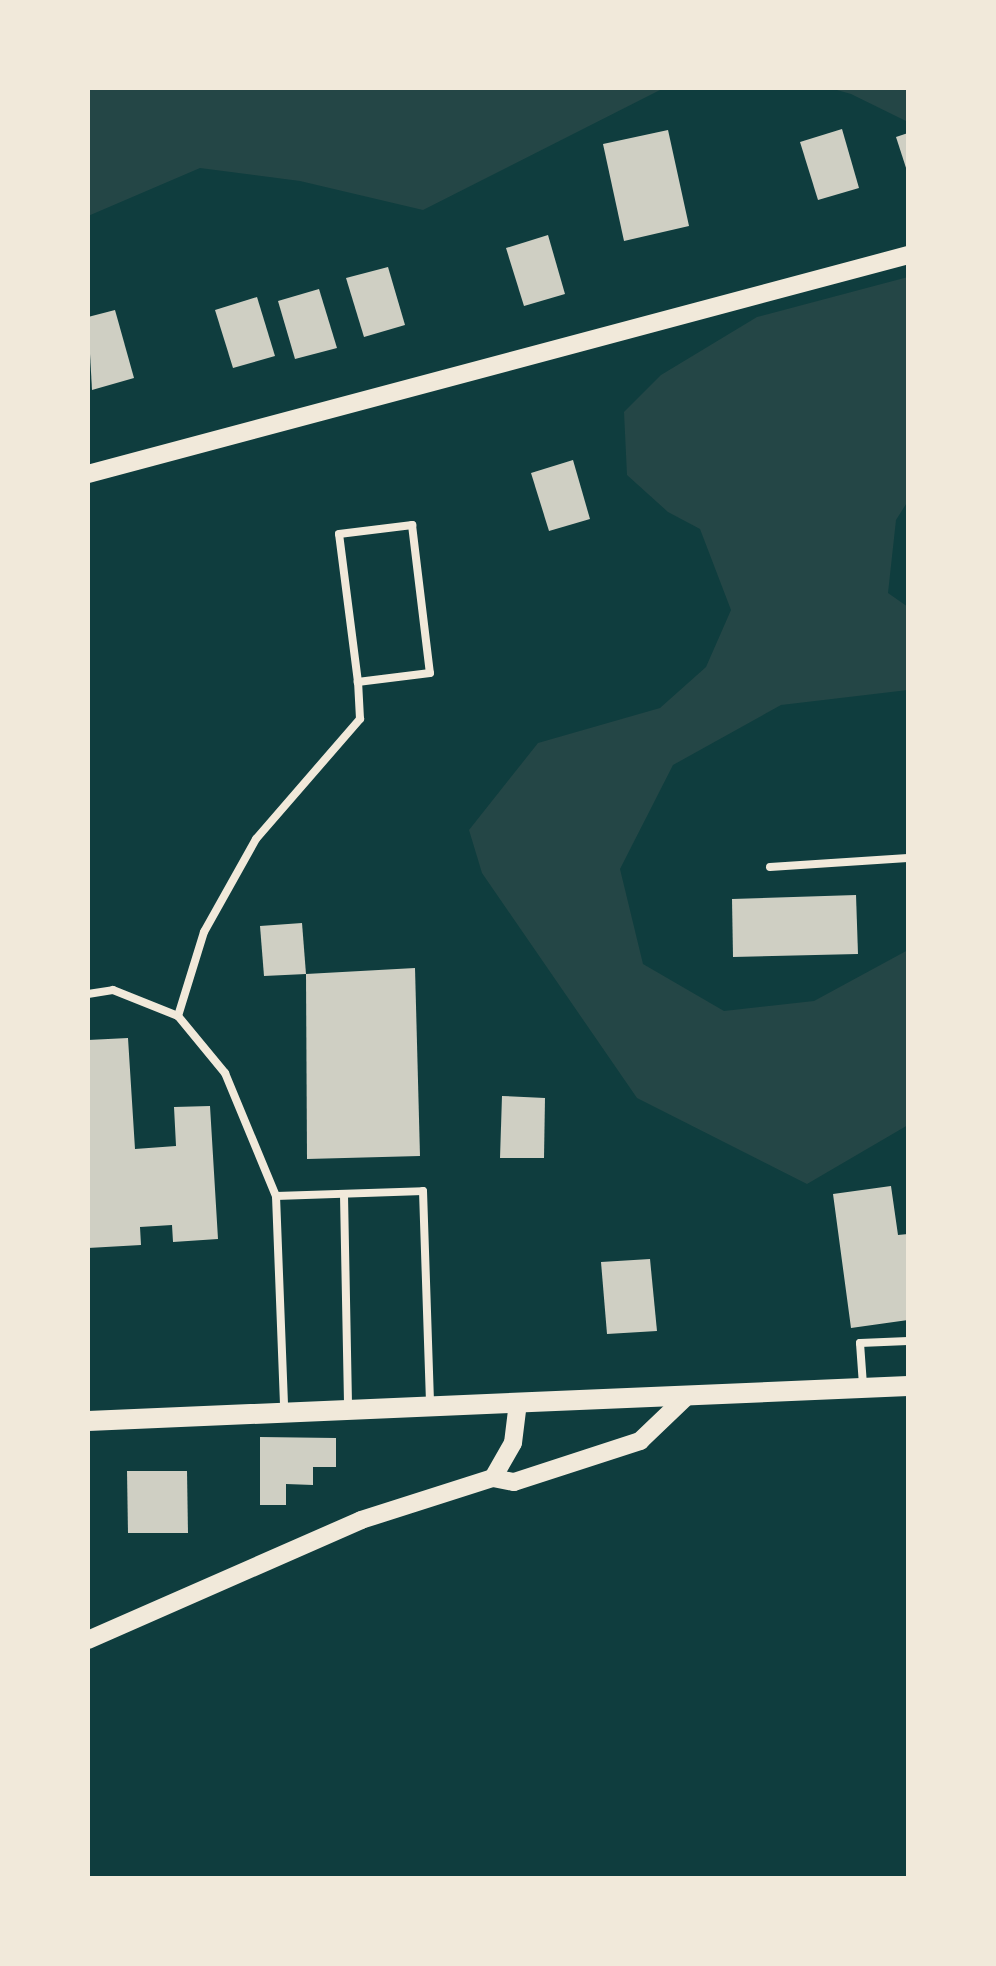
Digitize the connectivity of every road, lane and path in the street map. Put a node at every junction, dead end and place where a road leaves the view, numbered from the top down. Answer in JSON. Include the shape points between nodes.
{"nodes":[{"id":1,"x":908,"y":255,"type":"edge"},
{"id":2,"x":88,"y":474,"type":"edge"},
{"id":3,"x":358,"y":682,"type":"junction"},
{"id":4,"x":908,"y":858,"type":"edge"},
{"id":5,"x":770,"y":867,"type":"dead end"},
{"id":6,"x":88,"y":994,"type":"edge"},
{"id":7,"x":178,"y":1016,"type":"junction"},
{"id":8,"x":344,"y":1195,"type":"junction"},
{"id":9,"x":276,"y":1196,"type":"junction"},
{"id":10,"x":908,"y":1341,"type":"edge"},
{"id":11,"x":908,"y":1386,"type":"edge"},
{"id":12,"x":863,"y":1387,"type":"junction"},
{"id":13,"x":686,"y":1397,"type":"junction"},
{"id":14,"x":518,"y":1405,"type":"junction"},
{"id":15,"x":430,"y":1408,"type":"junction"},
{"id":16,"x":348,"y":1412,"type":"junction"},
{"id":17,"x":285,"y":1414,"type":"junction"},
{"id":18,"x":88,"y":1421,"type":"edge"},
{"id":19,"x":493,"y":1478,"type":"junction"},
{"id":20,"x":88,"y":1640,"type":"edge"}],
"edges":[{"from":1,"to":2,"type":"street"},
{"from":3,"to":3,"type":"lane","via":[[430,673],[412,525],[339,534]]},
{"from":3,"to":7,"type":"lane","via":[[360,719],[256,838],[204,932]]},
{"from":4,"to":5,"type":"lane"},
{"from":6,"to":7,"type":"lane","via":[[113,990]]},
{"from":7,"to":9,"type":"lane","via":[[224,1073]]},
{"from":8,"to":9,"type":"lane"},
{"from":8,"to":15,"type":"lane","via":[[422,1191]]},
{"from":8,"to":16,"type":"lane"},
{"from":9,"to":17,"type":"lane"},
{"from":10,"to":12,"type":"lane","via":[[860,1343]]},
{"from":11,"to":12,"type":"main road"},
{"from":12,"to":13,"type":"main road"},
{"from":13,"to":14,"type":"main road"},
{"from":13,"to":19,"type":"street","via":[[640,1441],[514,1482]]},
{"from":14,"to":15,"type":"main road"},
{"from":14,"to":19,"type":"street","via":[[513,1444]]},
{"from":15,"to":16,"type":"main road"},
{"from":16,"to":17,"type":"main road"},
{"from":17,"to":18,"type":"main road"},
{"from":19,"to":20,"type":"street","via":[[361,1520]]}]}
